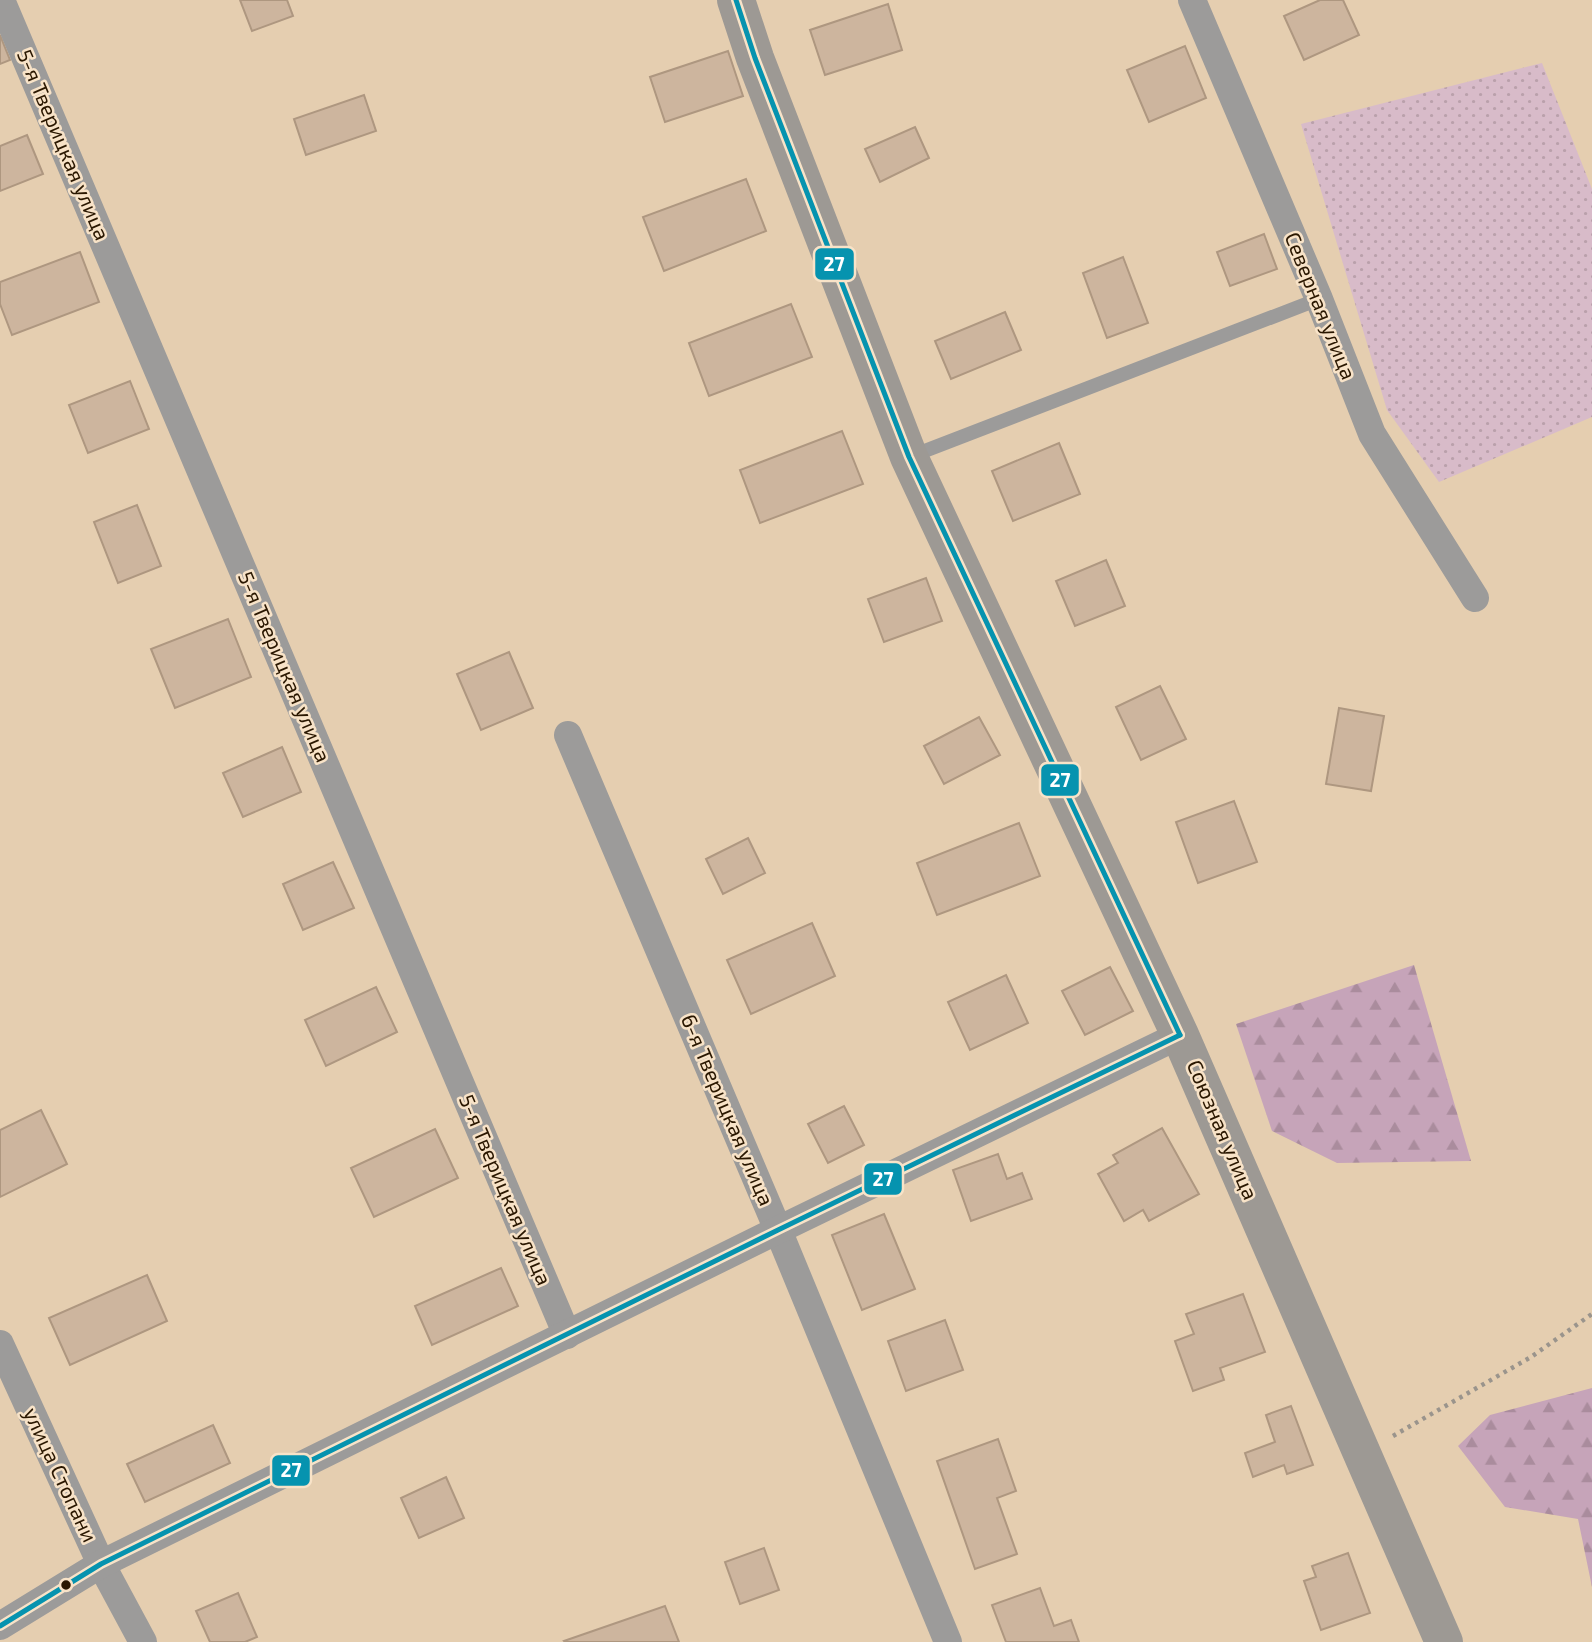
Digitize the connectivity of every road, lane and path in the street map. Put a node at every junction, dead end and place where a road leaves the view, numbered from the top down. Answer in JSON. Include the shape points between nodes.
{"nodes":[{"id":1,"x":1,"y":0,"type":"edge"},
{"id":2,"x":736,"y":0,"type":"edge"},
{"id":3,"x":1192,"y":0,"type":"edge"},
{"id":4,"x":1319,"y":299,"type":"junction"},
{"id":5,"x":909,"y":457,"type":"junction"},
{"id":6,"x":1475,"y":598,"type":"dead end"},
{"id":7,"x":568,"y":735,"type":"dead end"},
{"id":8,"x":1181,"y":1034,"type":"junction"},
{"id":9,"x":778,"y":1230,"type":"junction"},
{"id":10,"x":1592,"y":1314,"type":"edge"},
{"id":11,"x":567,"y":1335,"type":"junction"},
{"id":12,"x":0,"y":1344,"type":"edge"},
{"id":13,"x":1362,"y":1454,"type":"junction"},
{"id":14,"x":101,"y":1564,"type":"junction"},
{"id":15,"x":0,"y":1626,"type":"edge"},
{"id":16,"x":143,"y":1642,"type":"edge"},
{"id":17,"x":948,"y":1642,"type":"edge"},
{"id":18,"x":1444,"y":1642,"type":"edge"}],
"edges":[{"from":1,"to":11,"type":"street","name":"5-я Тверицкая улица"},
{"from":2,"to":5,"type":"street","name":"Союзная улица"},
{"from":3,"to":4,"type":"street","name":"Северная улица"},
{"from":4,"to":5,"type":"lane"},
{"from":4,"to":6,"type":"street","name":"Северная улица","via":[[1371,434]]},
{"from":5,"to":8,"type":"street","name":"Союзная улица"},
{"from":7,"to":9,"type":"street","name":"6-я Тверицкая улица"},
{"from":8,"to":9,"type":"street"},
{"from":8,"to":13,"type":"street","name":"Союзная улица"},
{"from":9,"to":11,"type":"street"},
{"from":9,"to":17,"type":"street","name":"6-я Тверицкая улица"},
{"from":10,"to":13,"type":"path","via":[[1531,1357]]},
{"from":11,"to":14,"type":"street"},
{"from":12,"to":14,"type":"street","name":"улица Стопани"},
{"from":13,"to":18,"type":"street","name":"Союзная улица"},
{"from":14,"to":15,"type":"street"},
{"from":14,"to":16,"type":"street","name":"улица Стопани"}]}
